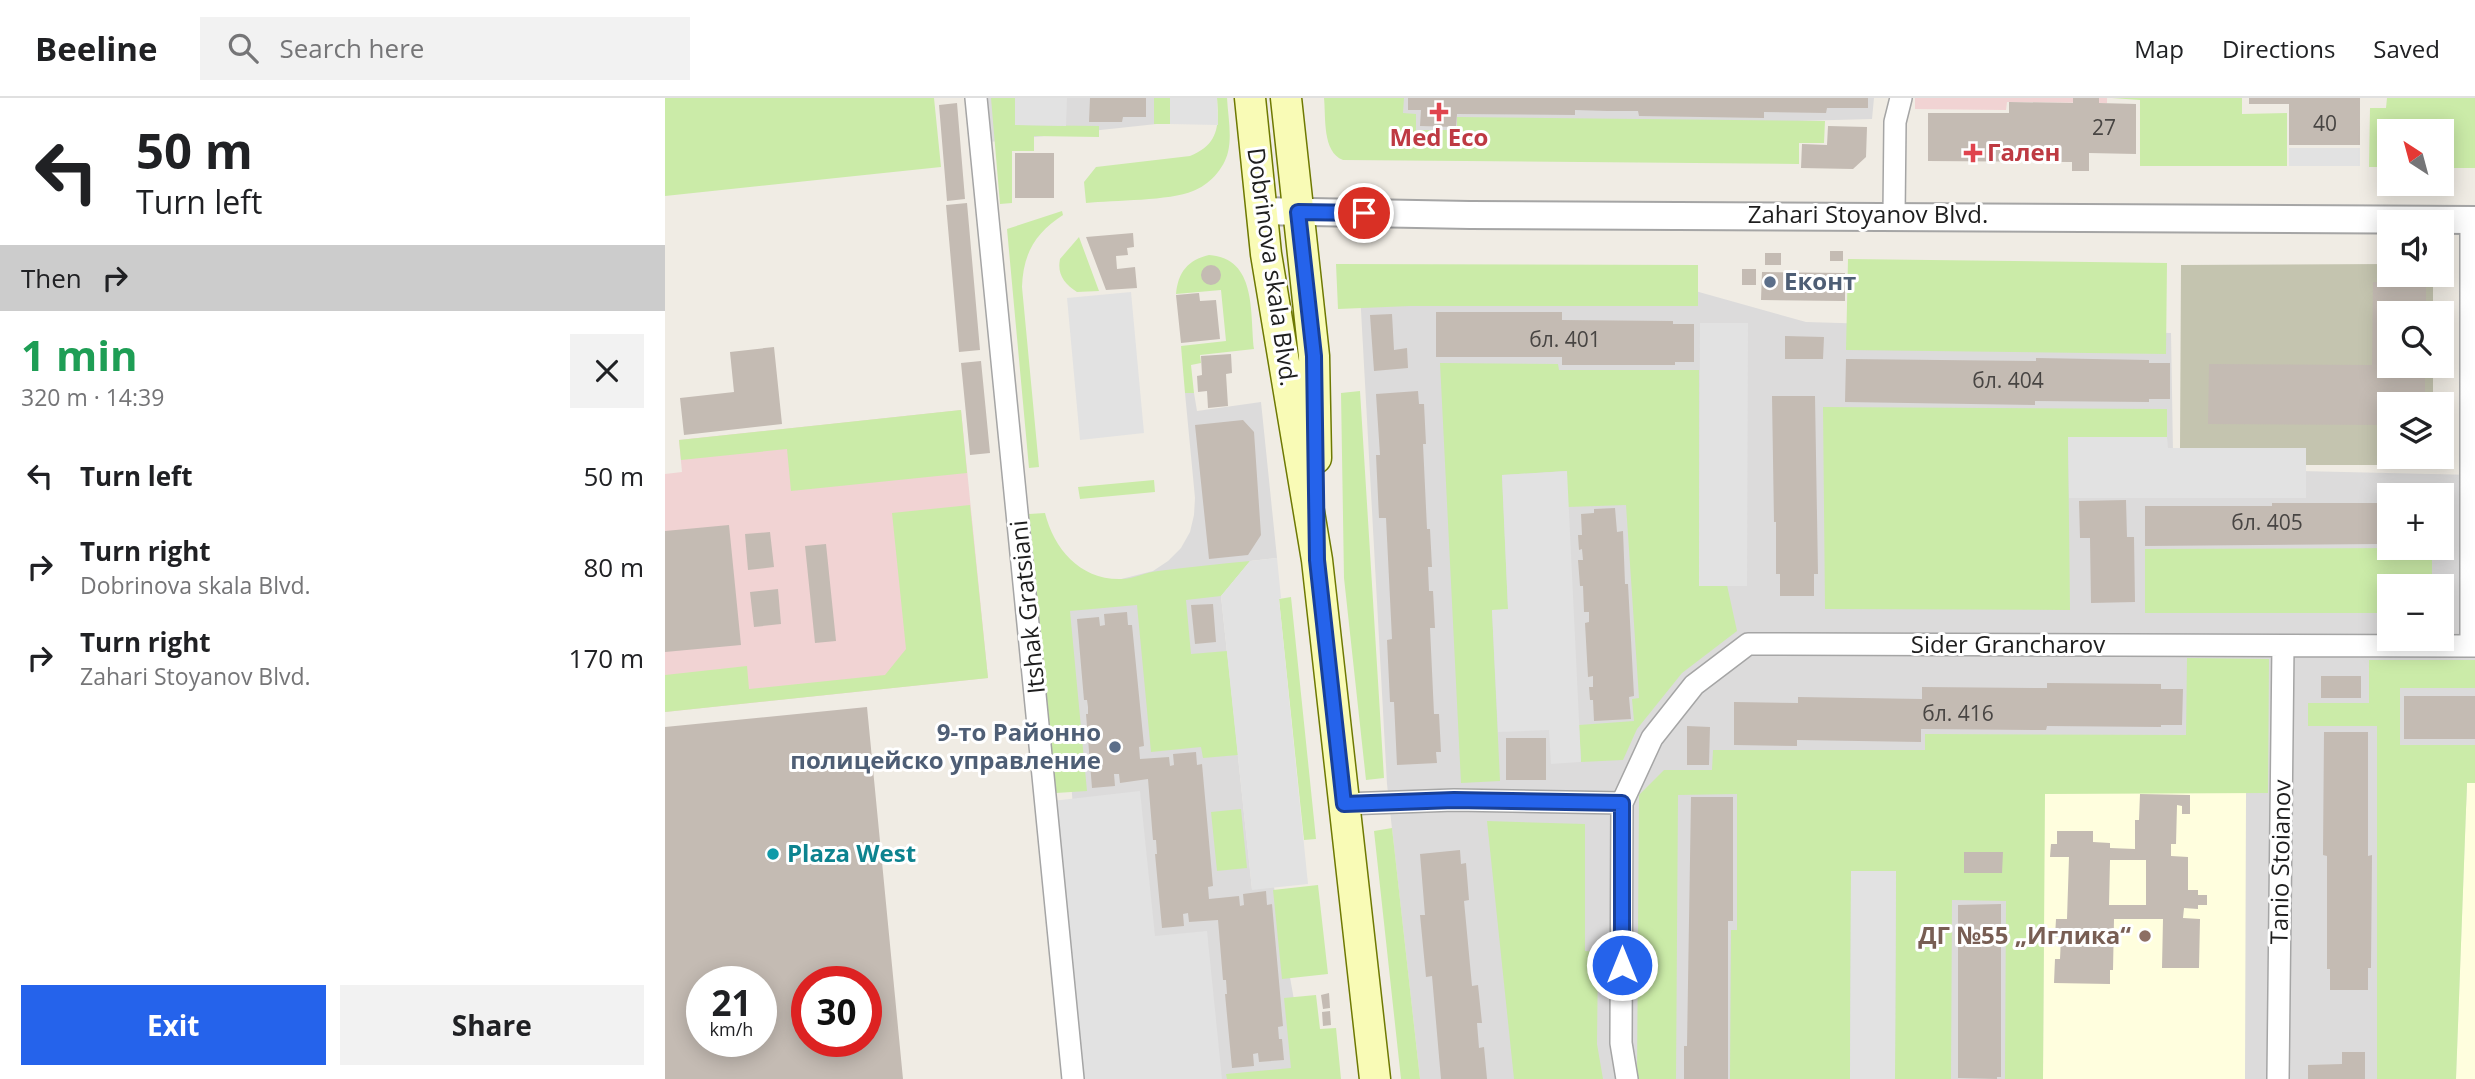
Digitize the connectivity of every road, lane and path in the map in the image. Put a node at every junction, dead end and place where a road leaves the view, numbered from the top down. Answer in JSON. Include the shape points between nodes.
{"nodes":[{"id":1,"x":976,"y":98,"type":"edge"},
{"id":2,"x":1250,"y":98,"type":"edge"},
{"id":3,"x":1286,"y":98,"type":"edge"},
{"id":4,"x":1901,"y":98,"type":"edge"},
{"id":5,"x":1261,"y":211,"type":"junction"},
{"id":6,"x":1298,"y":212,"type":"junction"},
{"id":7,"x":1894,"y":215,"type":"junction"},
{"id":8,"x":2473,"y":220,"type":"edge"},
{"id":9,"x":1317,"y":560,"type":"junction"},
{"id":10,"x":2283,"y":646,"type":"junction"},
{"id":11,"x":2473,"y":646,"type":"edge"},
{"id":12,"x":1622,"y":803,"type":"junction"},
{"id":13,"x":1344,"y":804,"type":"junction"},
{"id":14,"x":1073,"y":1079,"type":"edge"},
{"id":15,"x":1375,"y":1079,"type":"edge"},
{"id":16,"x":1627,"y":1079,"type":"edge"},
{"id":17,"x":2278,"y":1079,"type":"edge"}],
"edges":[{"from":1,"to":14,"type":"street","name":"Itshak Gratsiani"},
{"from":2,"to":5,"type":"main road","name":"Dobrinova skala Blvd."},
{"from":3,"to":6,"type":"main road","name":"Dobrinova skala Blvd."},
{"from":4,"to":7,"type":"street","via":[[1895,122]]},
{"from":5,"to":6,"type":"street","name":"Zahari Stoyanov Blvd."},
{"from":5,"to":9,"type":"main road","name":"Dobrinova skala Blvd."},
{"from":6,"to":7,"type":"street","name":"Zahari Stoyanov Blvd."},
{"from":6,"to":9,"type":"main road","name":"Dobrinova skala Blvd.","via":[[1314,356]]},
{"from":7,"to":8,"type":"street","name":"Zahari Stoyanov Blvd."},
{"from":8,"to":11,"type":"street"},
{"from":9,"to":13,"type":"main road","name":"Dobrinova skala Blvd."},
{"from":10,"to":11,"type":"street","name":"Sider Grancharov"},
{"from":10,"to":12,"type":"street","name":"Sider Grancharov","via":[[1748,644],[1694,685],[1652,738]]},
{"from":10,"to":17,"type":"street","name":"Tanio Stoianov"},
{"from":12,"to":13,"type":"street","via":[[1454,800]]},
{"from":12,"to":16,"type":"street","via":[[1621,1043]]},
{"from":13,"to":15,"type":"main road","name":"Dobrinova skala Blvd."}]}
